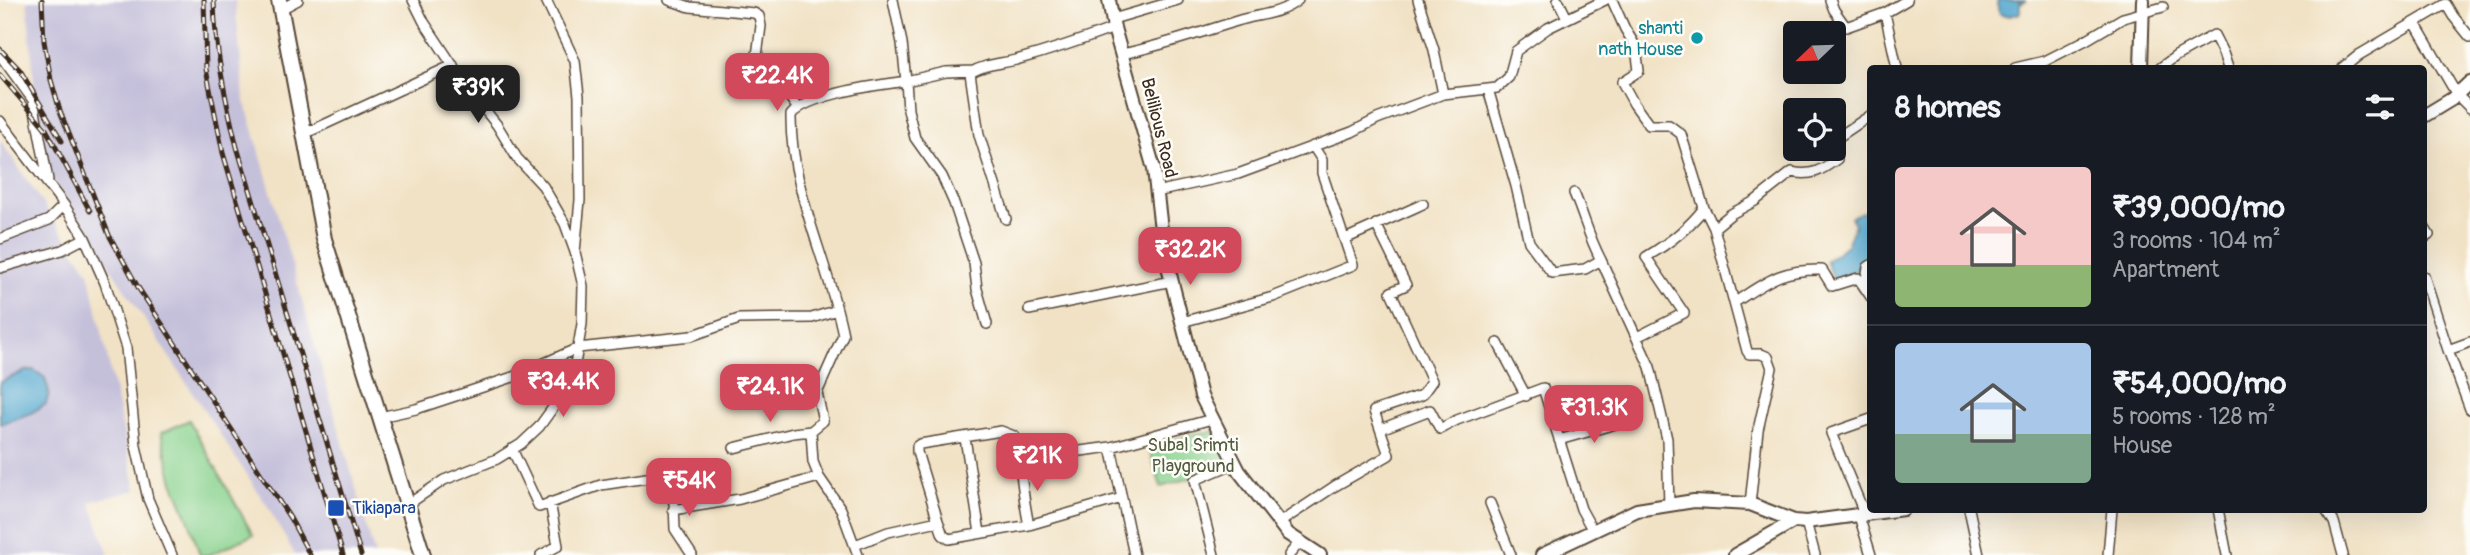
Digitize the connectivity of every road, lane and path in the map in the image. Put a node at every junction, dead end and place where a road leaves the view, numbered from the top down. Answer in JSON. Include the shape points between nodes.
{"nodes":[{"id":1,"x":298,"y":0,"type":"edge"},
{"id":2,"x":413,"y":0,"type":"edge"},
{"id":3,"x":546,"y":0,"type":"edge"},
{"id":4,"x":669,"y":0,"type":"edge"},
{"id":5,"x":893,"y":0,"type":"edge"},
{"id":6,"x":1110,"y":0,"type":"edge"},
{"id":7,"x":1178,"y":0,"type":"edge"},
{"id":8,"x":1298,"y":0,"type":"edge"},
{"id":9,"x":1418,"y":0,"type":"edge"},
{"id":10,"x":1558,"y":0,"type":"edge"},
{"id":11,"x":1605,"y":0,"type":"edge"},
{"id":12,"x":1612,"y":0,"type":"edge"},
{"id":13,"x":1829,"y":0,"type":"edge"},
{"id":14,"x":1907,"y":0,"type":"edge"},
{"id":15,"x":280,"y":5,"type":"edge"},
{"id":16,"x":2143,"y":6,"type":"edge"},
{"id":17,"x":2164,"y":7,"type":"dead end"},
{"id":18,"x":1885,"y":13,"type":"junction"},
{"id":19,"x":1567,"y":18,"type":"junction"},
{"id":20,"x":1114,"y":23,"type":"junction"},
{"id":21,"x":2416,"y":23,"type":"junction"},
{"id":22,"x":2470,"y":37,"type":"edge"},
{"id":23,"x":1122,"y":54,"type":"junction"},
{"id":24,"x":0,"y":55,"type":"edge"},
{"id":25,"x":453,"y":65,"type":"junction"},
{"id":26,"x":1896,"y":65,"type":"edge"},
{"id":27,"x":2028,"y":65,"type":"edge"},
{"id":28,"x":2141,"y":65,"type":"edge"},
{"id":29,"x":2164,"y":65,"type":"edge"},
{"id":30,"x":2227,"y":65,"type":"edge"},
{"id":31,"x":2346,"y":65,"type":"edge"},
{"id":32,"x":973,"y":71,"type":"junction"},
{"id":33,"x":906,"y":81,"type":"junction"},
{"id":34,"x":2470,"y":82,"type":"edge"},
{"id":35,"x":1488,"y":89,"type":"junction"},
{"id":36,"x":1443,"y":94,"type":"junction"},
{"id":37,"x":2456,"y":95,"type":"junction"},
{"id":38,"x":2470,"y":108,"type":"edge"},
{"id":39,"x":798,"y":109,"type":"junction"},
{"id":40,"x":2427,"y":114,"type":"edge"},
{"id":41,"x":1867,"y":118,"type":"edge"},
{"id":42,"x":0,"y":121,"type":"edge"},
{"id":43,"x":1846,"y":132,"type":"edge"},
{"id":44,"x":304,"y":134,"type":"junction"},
{"id":45,"x":1313,"y":146,"type":"junction"},
{"id":46,"x":1834,"y":161,"type":"edge"},
{"id":47,"x":49,"y":185,"type":"junction"},
{"id":48,"x":1157,"y":192,"type":"junction"},
{"id":49,"x":1574,"y":193,"type":"dead end"},
{"id":50,"x":1423,"y":204,"type":"dead end"},
{"id":51,"x":64,"y":205,"type":"junction"},
{"id":52,"x":1704,"y":208,"type":"junction"},
{"id":53,"x":1006,"y":219,"type":"dead end"},
{"id":54,"x":1376,"y":224,"type":"junction"},
{"id":55,"x":1714,"y":228,"type":"junction"},
{"id":56,"x":85,"y":238,"type":"junction"},
{"id":57,"x":0,"y":239,"type":"edge"},
{"id":58,"x":1345,"y":239,"type":"junction"},
{"id":59,"x":575,"y":252,"type":"junction"},
{"id":60,"x":1601,"y":260,"type":"junction"},
{"id":61,"x":0,"y":268,"type":"edge"},
{"id":62,"x":1867,"y":273,"type":"edge"},
{"id":63,"x":1172,"y":281,"type":"junction"},
{"id":64,"x":2427,"y":285,"type":"edge"},
{"id":65,"x":1865,"y":286,"type":"junction"},
{"id":66,"x":1867,"y":290,"type":"edge"},
{"id":67,"x":1735,"y":302,"type":"junction"},
{"id":68,"x":837,"y":310,"type":"junction"},
{"id":69,"x":1029,"y":310,"type":"dead end"},
{"id":70,"x":1182,"y":322,"type":"junction"},
{"id":71,"x":987,"y":324,"type":"dead end"},
{"id":72,"x":1637,"y":337,"type":"junction"},
{"id":73,"x":2470,"y":342,"type":"edge"},
{"id":74,"x":1498,"y":343,"type":"dead end"},
{"id":75,"x":578,"y":348,"type":"junction"},
{"id":76,"x":2448,"y":350,"type":"junction"},
{"id":77,"x":1526,"y":396,"type":"junction"},
{"id":78,"x":2470,"y":409,"type":"edge"},
{"id":79,"x":380,"y":417,"type":"junction"},
{"id":80,"x":1212,"y":419,"type":"junction"},
{"id":81,"x":1867,"y":420,"type":"edge"},
{"id":82,"x":1619,"y":423,"type":"dead end"},
{"id":83,"x":1381,"y":429,"type":"junction"},
{"id":84,"x":811,"y":432,"type":"junction"},
{"id":85,"x":965,"y":438,"type":"junction"},
{"id":86,"x":1559,"y":440,"type":"junction"},
{"id":87,"x":1111,"y":447,"type":"junction"},
{"id":88,"x":734,"y":448,"type":"dead end"},
{"id":89,"x":512,"y":449,"type":"junction"},
{"id":90,"x":1020,"y":459,"type":"junction"},
{"id":91,"x":1235,"y":463,"type":"junction"},
{"id":92,"x":819,"y":477,"type":"junction"},
{"id":93,"x":1122,"y":498,"type":"junction"},
{"id":94,"x":550,"y":502,"type":"junction"},
{"id":95,"x":1490,"y":503,"type":"dead end"},
{"id":96,"x":1750,"y":504,"type":"junction"},
{"id":97,"x":407,"y":505,"type":"junction"},
{"id":98,"x":1669,"y":505,"type":"junction"},
{"id":99,"x":673,"y":510,"type":"junction"},
{"id":100,"x":1880,"y":513,"type":"edge"},
{"id":101,"x":1970,"y":513,"type":"edge"},
{"id":102,"x":2112,"y":513,"type":"edge"},
{"id":103,"x":2219,"y":513,"type":"edge"},
{"id":104,"x":2328,"y":513,"type":"edge"},
{"id":105,"x":1862,"y":516,"type":"junction"},
{"id":106,"x":938,"y":521,"type":"junction"},
{"id":107,"x":1800,"y":522,"type":"junction"},
{"id":108,"x":1279,"y":523,"type":"junction"},
{"id":109,"x":1029,"y":525,"type":"junction"},
{"id":110,"x":1593,"y":531,"type":"junction"},
{"id":111,"x":981,"y":533,"type":"junction"},
{"id":112,"x":1300,"y":542,"type":"junction"},
{"id":113,"x":857,"y":550,"type":"edge"},
{"id":114,"x":1558,"y":551,"type":"edge"},
{"id":115,"x":172,"y":555,"type":"edge"},
{"id":116,"x":424,"y":555,"type":"edge"},
{"id":117,"x":541,"y":555,"type":"edge"},
{"id":118,"x":692,"y":555,"type":"edge"},
{"id":119,"x":1133,"y":555,"type":"edge"},
{"id":120,"x":1214,"y":555,"type":"edge"},
{"id":121,"x":1289,"y":555,"type":"edge"},
{"id":122,"x":1320,"y":555,"type":"edge"},
{"id":123,"x":1511,"y":555,"type":"edge"},
{"id":124,"x":1543,"y":555,"type":"edge"},
{"id":125,"x":1735,"y":555,"type":"edge"},
{"id":126,"x":1815,"y":555,"type":"edge"},
{"id":127,"x":1871,"y":555,"type":"edge"},
{"id":128,"x":1979,"y":555,"type":"edge"},
{"id":129,"x":2108,"y":555,"type":"edge"},
{"id":130,"x":2227,"y":555,"type":"edge"},
{"id":131,"x":2343,"y":555,"type":"edge"}],
"edges":[{"from":1,"to":15,"type":"street"},
{"from":2,"to":25,"type":"street"},
{"from":3,"to":59,"type":"street","via":[[575,61],[580,200]]},
{"from":4,"to":39,"type":"street","via":[[759,16],[756,63],[778,80]]},
{"from":5,"to":33,"type":"street"},
{"from":6,"to":20,"type":"main road","name":"Belilious Road"},
{"from":7,"to":20,"type":"street"},
{"from":8,"to":23,"type":"street","via":[[1273,13]]},
{"from":9,"to":36,"type":"street"},
{"from":10,"to":19,"type":"street"},
{"from":11,"to":19,"type":"street"},
{"from":12,"to":52,"type":"street","via":[[1636,47],[1639,71],[1622,82],[1649,125],[1669,125],[1681,134]]},
{"from":13,"to":18,"type":"street","via":[[1846,27]]},
{"from":14,"to":18,"type":"street"},
{"from":15,"to":44,"type":"main road"},
{"from":16,"to":17,"type":"street"},
{"from":16,"to":27,"type":"street","via":[[2045,61]]},
{"from":16,"to":28,"type":"main road"},
{"from":18,"to":26,"type":"street"},
{"from":19,"to":35,"type":"street","via":[[1516,51],[1509,77],[1497,88]]},
{"from":20,"to":23,"type":"main road","name":"Belilious Road"},
{"from":20,"to":32,"type":"street","via":[[1081,41]]},
{"from":21,"to":22,"type":"street","via":[[2446,4]]},
{"from":21,"to":31,"type":"street"},
{"from":21,"to":37,"type":"street"},
{"from":23,"to":48,"type":"main road","name":"Belilious Road"},
{"from":24,"to":47,"type":"street","via":[[33,100]]},
{"from":25,"to":44,"type":"street"},
{"from":25,"to":59,"type":"street","via":[[517,158],[544,186]]},
{"from":29,"to":30,"type":"street","via":[[2214,34]]},
{"from":32,"to":33,"type":"street"},
{"from":32,"to":53,"type":"street","via":[[979,135]]},
{"from":33,"to":39,"type":"street","via":[[856,88]]},
{"from":33,"to":71,"type":"street","via":[[915,138],[942,176],[954,203],[974,263]]},
{"from":34,"to":37,"type":"main road"},
{"from":35,"to":36,"type":"street"},
{"from":35,"to":60,"type":"street","via":[[1529,242],[1552,273],[1585,269]]},
{"from":36,"to":45,"type":"street"},
{"from":37,"to":38,"type":"street"},
{"from":37,"to":40,"type":"main road"},
{"from":39,"to":68,"type":"street","via":[[791,115],[791,139],[816,246]]},
{"from":41,"to":43,"type":"street"},
{"from":42,"to":47,"type":"street"},
{"from":44,"to":79,"type":"main road","via":[[324,239]]},
{"from":45,"to":48,"type":"street","via":[[1238,174]]},
{"from":45,"to":58,"type":"street","via":[[1322,160],[1322,173]]},
{"from":46,"to":55,"type":"street","via":[[1807,176],[1792,172]]},
{"from":47,"to":51,"type":"street"},
{"from":48,"to":63,"type":"main road","name":"Belilious Road"},
{"from":49,"to":60,"type":"street"},
{"from":50,"to":54,"type":"street"},
{"from":51,"to":56,"type":"street"},
{"from":51,"to":57,"type":"street","via":[[49,220]]},
{"from":52,"to":55,"type":"street"},
{"from":52,"to":72,"type":"street","via":[[1668,244],[1646,257],[1684,313]]},
{"from":54,"to":58,"type":"street"},
{"from":54,"to":83,"type":"street","via":[[1406,285],[1391,292],[1432,381],[1422,395],[1374,411]]},
{"from":55,"to":67,"type":"street"},
{"from":56,"to":61,"type":"street","via":[[62,250]]},
{"from":56,"to":115,"type":"street","via":[[126,348],[139,460],[151,509]]},
{"from":58,"to":70,"type":"street","via":[[1353,265],[1273,297]]},
{"from":59,"to":75,"type":"street","via":[[583,286]]},
{"from":60,"to":72,"type":"street"},
{"from":62,"to":65,"type":"street"},
{"from":63,"to":69,"type":"street"},
{"from":63,"to":70,"type":"main road","name":"Belilious Road"},
{"from":64,"to":76,"type":"street"},
{"from":65,"to":66,"type":"street"},
{"from":65,"to":67,"type":"street","via":[[1858,278],[1832,286],[1822,270],[1797,269]]},
{"from":67,"to":96,"type":"street","via":[[1749,354],[1768,357],[1772,369],[1758,430]]},
{"from":68,"to":75,"type":"street","via":[[812,317],[739,319],[691,336]]},
{"from":68,"to":84,"type":"street","via":[[843,335],[817,393],[823,421]]},
{"from":70,"to":80,"type":"main road","name":"Belilious Road","via":[[1201,396]]},
{"from":72,"to":98,"type":"street","via":[[1650,367],[1667,439]]},
{"from":73,"to":76,"type":"street"},
{"from":74,"to":77,"type":"street"},
{"from":75,"to":79,"type":"street","via":[[513,377]]},
{"from":75,"to":89,"type":"street","via":[[574,370],[557,401],[538,427]]},
{"from":76,"to":78,"type":"street"},
{"from":77,"to":83,"type":"street","via":[[1440,429],[1430,410]]},
{"from":77,"to":86,"type":"street","via":[[1544,388]]},
{"from":79,"to":97,"type":"main road"},
{"from":80,"to":87,"type":"street"},
{"from":80,"to":91,"type":"main road","name":"Belilious Road"},
{"from":81,"to":105,"type":"street","via":[[1831,433]]},
{"from":82,"to":86,"type":"street"},
{"from":83,"to":108,"type":"street","via":[[1389,455]]},
{"from":84,"to":88,"type":"street"},
{"from":84,"to":92,"type":"street"},
{"from":85,"to":90,"type":"street","via":[[1001,431],[1014,436]]},
{"from":85,"to":106,"type":"street","via":[[917,446]]},
{"from":85,"to":111,"type":"street"},
{"from":86,"to":110,"type":"street","via":[[1581,509]]},
{"from":87,"to":90,"type":"street"},
{"from":87,"to":93,"type":"street"},
{"from":89,"to":94,"type":"street","via":[[539,507]]},
{"from":89,"to":97,"type":"street","via":[[443,480]]},
{"from":90,"to":109,"type":"street"},
{"from":91,"to":108,"type":"main road","name":"Belilious Road"},
{"from":91,"to":120,"type":"street","via":[[1195,480]]},
{"from":92,"to":99,"type":"street","via":[[758,495]]},
{"from":92,"to":113,"type":"street","via":[[841,509]]},
{"from":93,"to":109,"type":"street"},
{"from":93,"to":119,"type":"street"},
{"from":94,"to":99,"type":"street","via":[[601,485],[666,475]]},
{"from":94,"to":117,"type":"street","via":[[558,546]]},
{"from":95,"to":123,"type":"street"},
{"from":96,"to":98,"type":"main road","via":[[1694,501]]},
{"from":96,"to":107,"type":"main road"},
{"from":97,"to":116,"type":"main road"},
{"from":98,"to":110,"type":"main road","via":[[1637,510]]},
{"from":99,"to":118,"type":"street","via":[[675,529]]},
{"from":100,"to":105,"type":"main road"},
{"from":101,"to":128,"type":"street"},
{"from":102,"to":129,"type":"street"},
{"from":103,"to":130,"type":"street"},
{"from":104,"to":131,"type":"street"},
{"from":105,"to":107,"type":"main road"},
{"from":105,"to":127,"type":"street"},
{"from":106,"to":111,"type":"street","via":[[949,539]]},
{"from":106,"to":113,"type":"street","via":[[888,532]]},
{"from":107,"to":125,"type":"main road"},
{"from":107,"to":126,"type":"street"},
{"from":108,"to":112,"type":"main road","name":"Belilious Road"},
{"from":109,"to":111,"type":"street"},
{"from":110,"to":114,"type":"main road"},
{"from":112,"to":121,"type":"street"},
{"from":112,"to":122,"type":"main road","name":"Belilious Road"},
{"from":114,"to":124,"type":"main road"}]}
